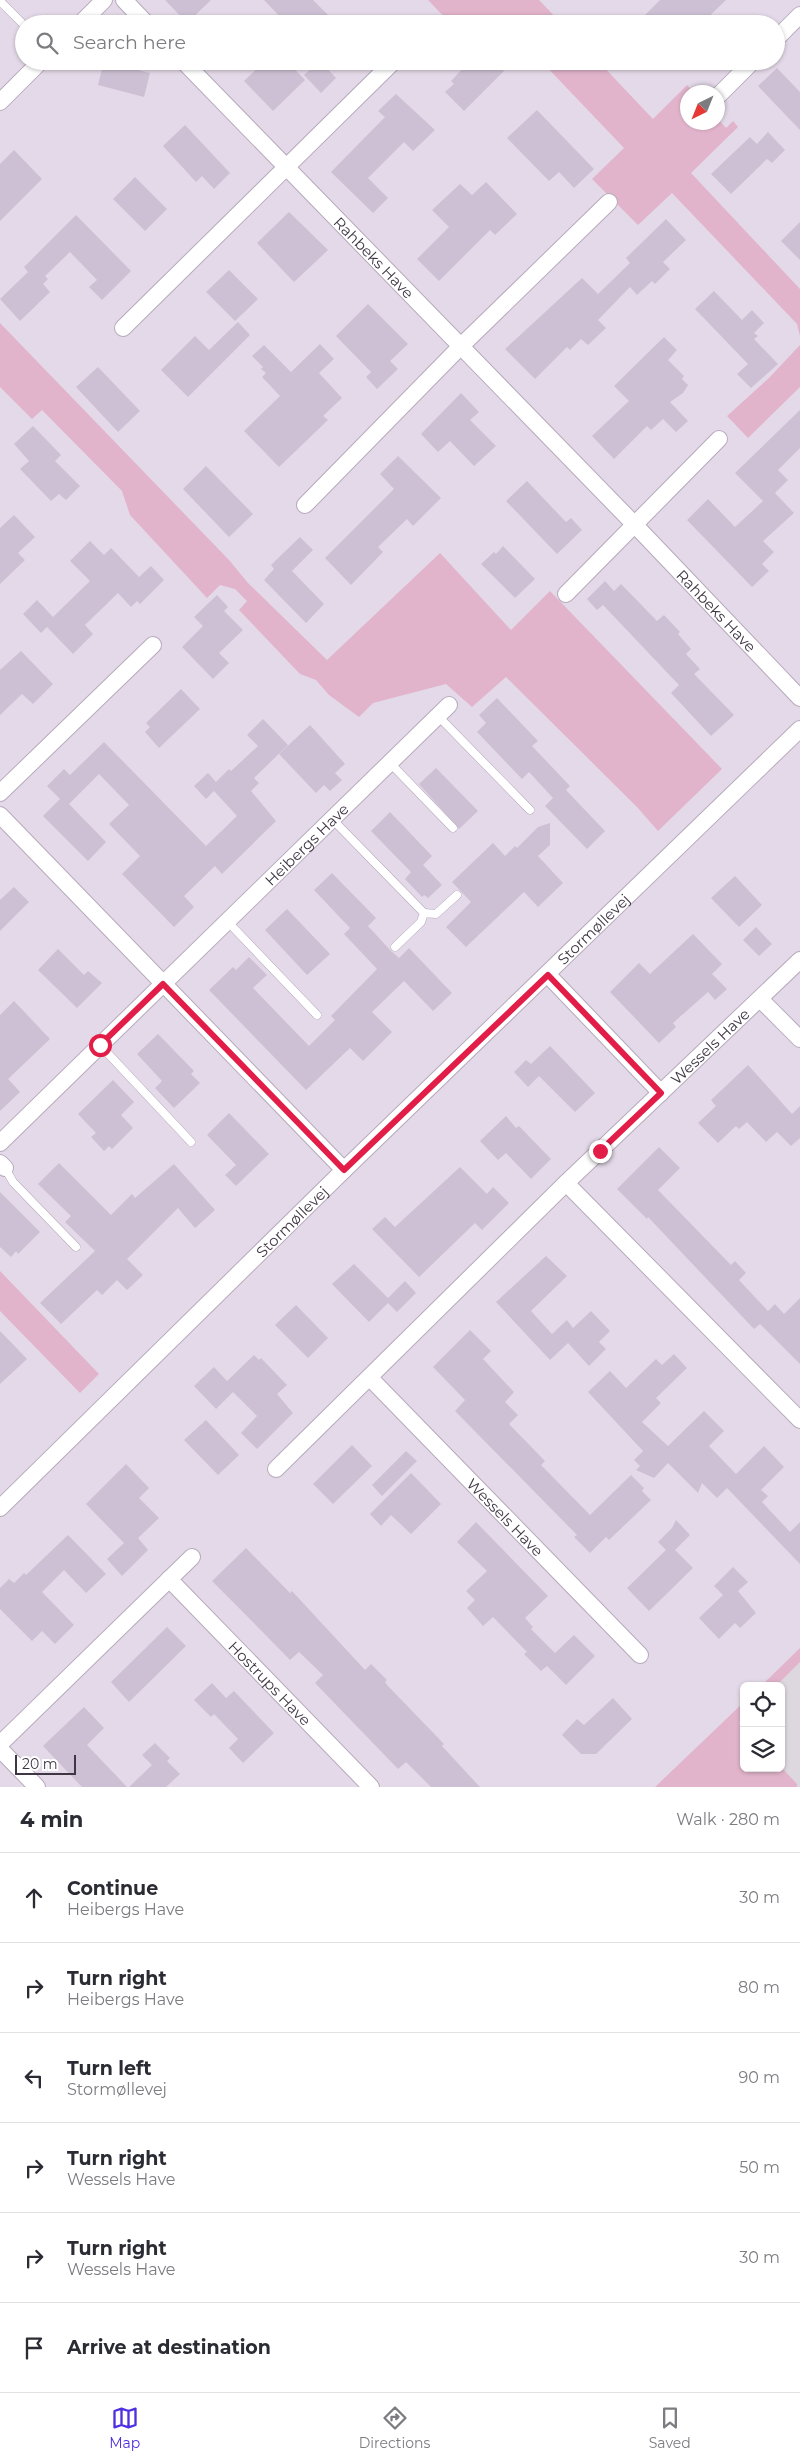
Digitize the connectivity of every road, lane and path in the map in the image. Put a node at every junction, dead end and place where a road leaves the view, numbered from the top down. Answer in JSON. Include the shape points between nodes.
{"nodes":[{"id":1,"x":104,"y":0,"type":"edge"},
{"id":2,"x":124,"y":0,"type":"edge"},
{"id":3,"x":0,"y":1,"type":"edge"},
{"id":4,"x":89,"y":15,"type":"edge"},
{"id":5,"x":138,"y":15,"type":"edge"},
{"id":6,"x":800,"y":15,"type":"edge"},
{"id":7,"x":15,"y":17,"type":"edge"},
{"id":8,"x":785,"y":30,"type":"edge"},
{"id":9,"x":32,"y":70,"type":"edge"},
{"id":10,"x":192,"y":70,"type":"edge"},
{"id":11,"x":385,"y":70,"type":"edge"},
{"id":12,"x":744,"y":70,"type":"edge"},
{"id":13,"x":725,"y":89,"type":"edge"},
{"id":14,"x":0,"y":102,"type":"edge"},
{"id":15,"x":286,"y":168,"type":"junction"},
{"id":16,"x":609,"y":202,"type":"dead end"},
{"id":17,"x":123,"y":328,"type":"dead end"},
{"id":18,"x":460,"y":348,"type":"junction"},
{"id":19,"x":719,"y":438,"type":"dead end"},
{"id":20,"x":305,"y":505,"type":"dead end"},
{"id":21,"x":634,"y":524,"type":"junction"},
{"id":22,"x":566,"y":594,"type":"dead end"},
{"id":23,"x":153,"y":645,"type":"dead end"},
{"id":24,"x":800,"y":698,"type":"edge"},
{"id":25,"x":443,"y":710,"type":"joint"},
{"id":26,"x":800,"y":729,"type":"edge"},
{"id":27,"x":390,"y":763,"type":"junction"},
{"id":28,"x":0,"y":793,"type":"edge"},
{"id":29,"x":530,"y":810,"type":"dead end"},
{"id":30,"x":0,"y":815,"type":"edge"},
{"id":31,"x":332,"y":819,"type":"junction"},
{"id":32,"x":453,"y":828,"type":"dead end"},
{"id":33,"x":457,"y":895,"type":"dead end"},
{"id":34,"x":424,"y":913,"type":"junction"},
{"id":35,"x":228,"y":922,"type":"junction"},
{"id":36,"x":395,"y":947,"type":"dead end"},
{"id":37,"x":800,"y":960,"type":"edge"},
{"id":38,"x":548,"y":975,"type":"junction"},
{"id":39,"x":163,"y":984,"type":"junction"},
{"id":40,"x":760,"y":999,"type":"junction"},
{"id":41,"x":317,"y":1015,"type":"dead end"},
{"id":42,"x":800,"y":1039,"type":"edge"},
{"id":43,"x":100,"y":1045,"type":"junction"},
{"id":44,"x":661,"y":1093,"type":"junction"},
{"id":45,"x":191,"y":1142,"type":"dead end"},
{"id":46,"x":0,"y":1143,"type":"edge"},
{"id":47,"x":3,"y":1165,"type":"edge"},
{"id":48,"x":344,"y":1170,"type":"junction"},
{"id":49,"x":566,"y":1183,"type":"junction"},
{"id":50,"x":76,"y":1247,"type":"dead end"},
{"id":51,"x":370,"y":1378,"type":"junction"},
{"id":52,"x":800,"y":1420,"type":"edge"},
{"id":53,"x":276,"y":1469,"type":"dead end"},
{"id":54,"x":0,"y":1508,"type":"edge"},
{"id":55,"x":192,"y":1557,"type":"dead end"},
{"id":56,"x":169,"y":1579,"type":"junction"},
{"id":57,"x":640,"y":1655,"type":"dead end"},
{"id":58,"x":0,"y":1744,"type":"edge"},
{"id":59,"x":0,"y":1749,"type":"edge"},
{"id":60,"x":37,"y":1787,"type":"edge"},
{"id":61,"x":371,"y":1787,"type":"edge"}],
"edges":[{"from":1,"to":4,"type":"street"},
{"from":2,"to":5,"type":"street"},
{"from":3,"to":7,"type":"lane"},
{"from":6,"to":8,"type":"street"},
{"from":9,"to":14,"type":"street"},
{"from":10,"to":15,"type":"street","name":"Rahbeks Have"},
{"from":11,"to":15,"type":"street"},
{"from":12,"to":13,"type":"street"},
{"from":15,"to":17,"type":"street"},
{"from":15,"to":18,"type":"street","name":"Rahbeks Have"},
{"from":16,"to":18,"type":"street"},
{"from":18,"to":20,"type":"street"},
{"from":18,"to":21,"type":"street","name":"Rahbeks Have"},
{"from":19,"to":21,"type":"street"},
{"from":21,"to":22,"type":"street"},
{"from":21,"to":24,"type":"street","name":"Rahbeks Have"},
{"from":23,"to":28,"type":"street"},
{"from":25,"to":27,"type":"street","name":"Heibergs Have"},
{"from":25,"to":29,"type":"lane"},
{"from":26,"to":38,"type":"street","name":"Stormøllevej"},
{"from":27,"to":31,"type":"street","name":"Heibergs Have"},
{"from":27,"to":32,"type":"lane"},
{"from":30,"to":39,"type":"street"},
{"from":31,"to":34,"type":"lane"},
{"from":31,"to":35,"type":"street","name":"Heibergs Have"},
{"from":33,"to":34,"type":"lane","via":[[436,914]]},
{"from":34,"to":36,"type":"lane","via":[[422,922]]},
{"from":35,"to":39,"type":"street","name":"Heibergs Have"},
{"from":35,"to":41,"type":"lane"},
{"from":37,"to":40,"type":"street","name":"Wessels Have"},
{"from":38,"to":44,"type":"street","name":"Wessels Have"},
{"from":38,"to":48,"type":"street","name":"Stormøllevej"},
{"from":39,"to":43,"type":"street","name":"Heibergs Have"},
{"from":39,"to":48,"type":"street"},
{"from":40,"to":42,"type":"street","name":"Wessels Have"},
{"from":40,"to":44,"type":"street","name":"Wessels Have"},
{"from":43,"to":45,"type":"lane"},
{"from":43,"to":46,"type":"street","name":"Heibergs Have"},
{"from":44,"to":49,"type":"street","name":"Wessels Have"},
{"from":47,"to":50,"type":"lane","via":[[13,1182]]},
{"from":48,"to":54,"type":"street","name":"Stormøllevej"},
{"from":49,"to":51,"type":"street","name":"Wessels Have"},
{"from":49,"to":52,"type":"street"},
{"from":51,"to":53,"type":"street","name":"Wessels Have"},
{"from":51,"to":57,"type":"street","name":"Wessels Have"},
{"from":55,"to":56,"type":"street"},
{"from":56,"to":58,"type":"street"},
{"from":56,"to":61,"type":"street","name":"Hostrups Have"},
{"from":59,"to":60,"type":"street"}]}
